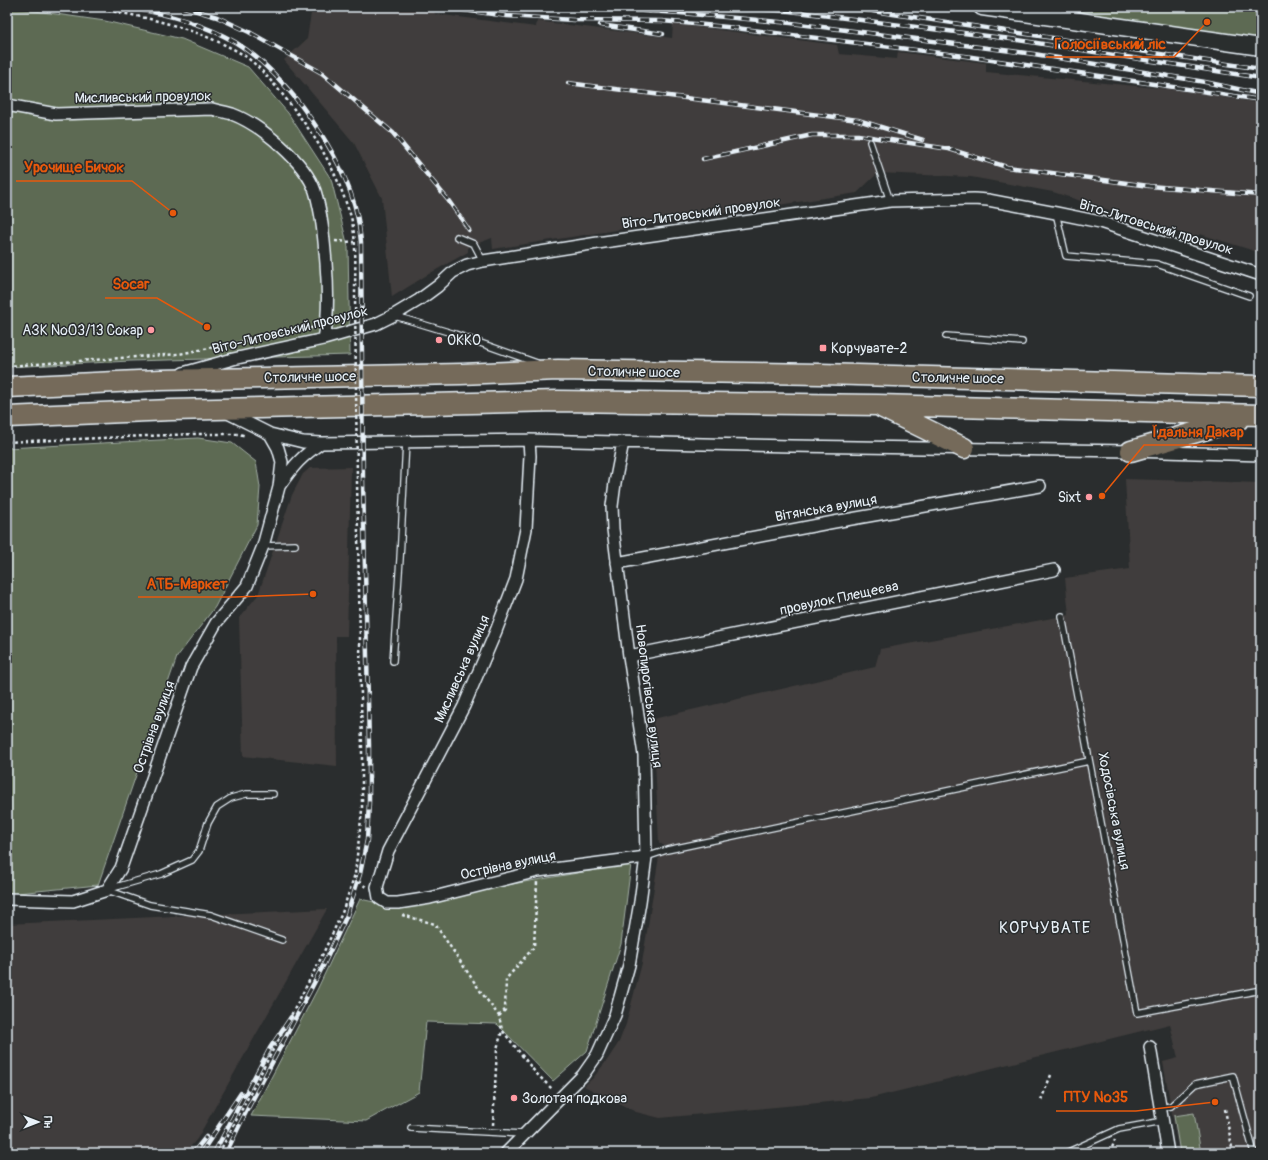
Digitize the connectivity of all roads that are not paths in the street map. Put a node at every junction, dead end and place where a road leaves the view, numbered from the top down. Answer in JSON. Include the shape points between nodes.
{"nodes":[{"id":1,"x":982,"y":7,"type":"edge"},
{"id":2,"x":1015,"y":10,"type":"edge"},
{"id":3,"x":1261,"y":47,"type":"edge"},
{"id":4,"x":7,"y":105,"type":"edge"},
{"id":5,"x":870,"y":142,"type":"dead end"},
{"id":6,"x":890,"y":201,"type":"junction"},
{"id":7,"x":1056,"y":213,"type":"junction"},
{"id":8,"x":457,"y":237,"type":"dead end"},
{"id":9,"x":483,"y":261,"type":"junction"},
{"id":10,"x":1261,"y":275,"type":"edge"},
{"id":11,"x":1249,"y":296,"type":"dead end"},
{"id":12,"x":394,"y":316,"type":"junction"},
{"id":13,"x":946,"y":336,"type":"dead end"},
{"id":14,"x":324,"y":339,"type":"junction"},
{"id":15,"x":1022,"y":342,"type":"dead end"},
{"id":16,"x":558,"y":370,"type":"junction"},
{"id":17,"x":160,"y":380,"type":"junction"},
{"id":18,"x":1261,"y":386,"type":"edge"},
{"id":19,"x":7,"y":387,"type":"edge"},
{"id":20,"x":878,"y":405,"type":"junction"},
{"id":21,"x":218,"y":409,"type":"junction"},
{"id":22,"x":1258,"y":415,"type":"edge"},
{"id":23,"x":7,"y":417,"type":"edge"},
{"id":24,"x":270,"y":434,"type":"junction"},
{"id":25,"x":529,"y":440,"type":"junction"},
{"id":26,"x":406,"y":442,"type":"junction"},
{"id":27,"x":623,"y":442,"type":"junction"},
{"id":28,"x":321,"y":443,"type":"junction"},
{"id":29,"x":964,"y":448,"type":"junction"},
{"id":30,"x":1131,"y":451,"type":"junction"},
{"id":31,"x":1261,"y":455,"type":"edge"},
{"id":32,"x":1040,"y":486,"type":"dead end"},
{"id":33,"x":279,"y":487,"type":"junction"},
{"id":34,"x":295,"y":545,"type":"dead end"},
{"id":35,"x":263,"y":546,"type":"junction"},
{"id":36,"x":617,"y":563,"type":"junction"},
{"id":37,"x":1054,"y":570,"type":"dead end"},
{"id":38,"x":1062,"y":616,"type":"dead end"},
{"id":39,"x":629,"y":656,"type":"junction"},
{"id":40,"x":393,"y":661,"type":"dead end"},
{"id":41,"x":1089,"y":761,"type":"junction"},
{"id":42,"x":273,"y":794,"type":"dead end"},
{"id":43,"x":646,"y":856,"type":"junction"},
{"id":44,"x":107,"y":890,"type":"junction"},
{"id":45,"x":7,"y":898,"type":"edge"},
{"id":46,"x":378,"y":898,"type":"joint"},
{"id":47,"x":282,"y":940,"type":"dead end"},
{"id":48,"x":1261,"y":990,"type":"edge"},
{"id":49,"x":1150,"y":1047,"type":"dead end"},
{"id":50,"x":1160,"y":1108,"type":"junction"},
{"id":51,"x":1163,"y":1121,"type":"junction"},
{"id":52,"x":411,"y":1128,"type":"dead end"},
{"id":53,"x":524,"y":1134,"type":"junction"},
{"id":54,"x":506,"y":1153,"type":"edge"},
{"id":55,"x":1066,"y":1153,"type":"edge"},
{"id":56,"x":1168,"y":1153,"type":"edge"},
{"id":57,"x":1254,"y":1153,"type":"edge"}],
"edges":[{"from":1,"to":2,"type":"street"},
{"from":2,"to":3,"type":"street"},
{"from":4,"to":14,"type":"street","name":"Мисливський провулок","via":[[56,114],[212,109],[234,115],[262,131],[285,149],[303,170],[314,191],[324,240],[328,295]]},
{"from":5,"to":6,"type":"lane"},
{"from":6,"to":7,"type":"street","name":"Віто-Литовський провулок","via":[[988,200]]},
{"from":6,"to":9,"type":"street","name":"Віто-Литовський провулок"},
{"from":7,"to":10,"type":"street","name":"Віто-Литовський провулок","via":[[1100,222]]},
{"from":7,"to":11,"type":"lane","via":[[1066,256],[1157,264]]},
{"from":8,"to":9,"type":"lane","via":[[474,244]]},
{"from":9,"to":12,"type":"street","name":"Віто-Литовський провулок","via":[[453,272],[438,286]]},
{"from":12,"to":14,"type":"street","name":"Віто-Литовський провулок"},
{"from":12,"to":16,"type":"lane"},
{"from":13,"to":15,"type":"lane"},
{"from":14,"to":17,"type":"street","name":"Віто-Литовський провулок","via":[[233,359]]},
{"from":16,"to":17,"type":"highway","name":"Столичне шосе","via":[[453,375]]},
{"from":16,"to":18,"type":"highway","name":"Столичне шосе"},
{"from":17,"to":19,"type":"highway","name":"Столичне шосе"},
{"from":20,"to":21,"type":"highway","name":"Столичне шосе","via":[[558,401]]},
{"from":20,"to":22,"type":"highway","name":"Столичне шосе"},
{"from":20,"to":29,"type":"highway"},
{"from":21,"to":23,"type":"highway","name":"Столичне шосе"},
{"from":21,"to":24,"type":"street"},
{"from":22,"to":30,"type":"highway"},
{"from":24,"to":28,"type":"street","via":[[303,442]]},
{"from":24,"to":33,"type":"street","name":"Острівна вулиця","via":[[282,462]]},
{"from":25,"to":26,"type":"street"},
{"from":25,"to":27,"type":"street"},
{"from":25,"to":46,"type":"street","name":"Мисливська вулиця","via":[[526,530],[516,579],[464,706],[388,850],[377,888]]},
{"from":26,"to":28,"type":"street"},
{"from":26,"to":40,"type":"lane"},
{"from":27,"to":29,"type":"street"},
{"from":27,"to":36,"type":"street","name":"Новопирогівська вулиця","via":[[612,506]]},
{"from":28,"to":33,"type":"street","name":"Острівна вулиця","via":[[295,464]]},
{"from":29,"to":30,"type":"street"},
{"from":30,"to":31,"type":"street"},
{"from":32,"to":36,"type":"street","name":"Вітянська вулиця"},
{"from":33,"to":35,"type":"street","name":"Острівна вулиця"},
{"from":34,"to":35,"type":"lane"},
{"from":35,"to":44,"type":"street","name":"Острівна вулиця","via":[[247,586],[216,623],[191,668],[121,868]]},
{"from":36,"to":39,"type":"street","name":"Новопирогівська вулиця"},
{"from":37,"to":39,"type":"street","name":"провулок Плещеєва"},
{"from":38,"to":41,"type":"lane","name":"Ходосівська вулиця"},
{"from":39,"to":43,"type":"street","name":"Новопирогівська вулиця","via":[[644,755]]},
{"from":41,"to":43,"type":"lane"},
{"from":41,"to":48,"type":"lane","name":"Ходосівська вулиця","via":[[1137,1013]]},
{"from":42,"to":44,"type":"lane","via":[[246,794],[232,798],[217,808],[192,860],[161,874]]},
{"from":43,"to":46,"type":"street","name":"Острівна вулиця","via":[[538,871],[430,898],[392,904]]},
{"from":43,"to":53,"type":"street","name":"Новопирогівська вулиця","via":[[629,965],[615,1015],[597,1055],[583,1075]]},
{"from":44,"to":45,"type":"street","via":[[73,901]]},
{"from":44,"to":47,"type":"lane","via":[[150,905],[211,915]]},
{"from":49,"to":50,"type":"street"},
{"from":50,"to":51,"type":"street"},
{"from":50,"to":57,"type":"lane","via":[[1171,1106],[1195,1084],[1233,1076]]},
{"from":51,"to":55,"type":"lane","via":[[1119,1129]]},
{"from":51,"to":56,"type":"street"},
{"from":52,"to":53,"type":"lane"},
{"from":53,"to":54,"type":"street","name":"Новопирогівська вулиця"}]}
